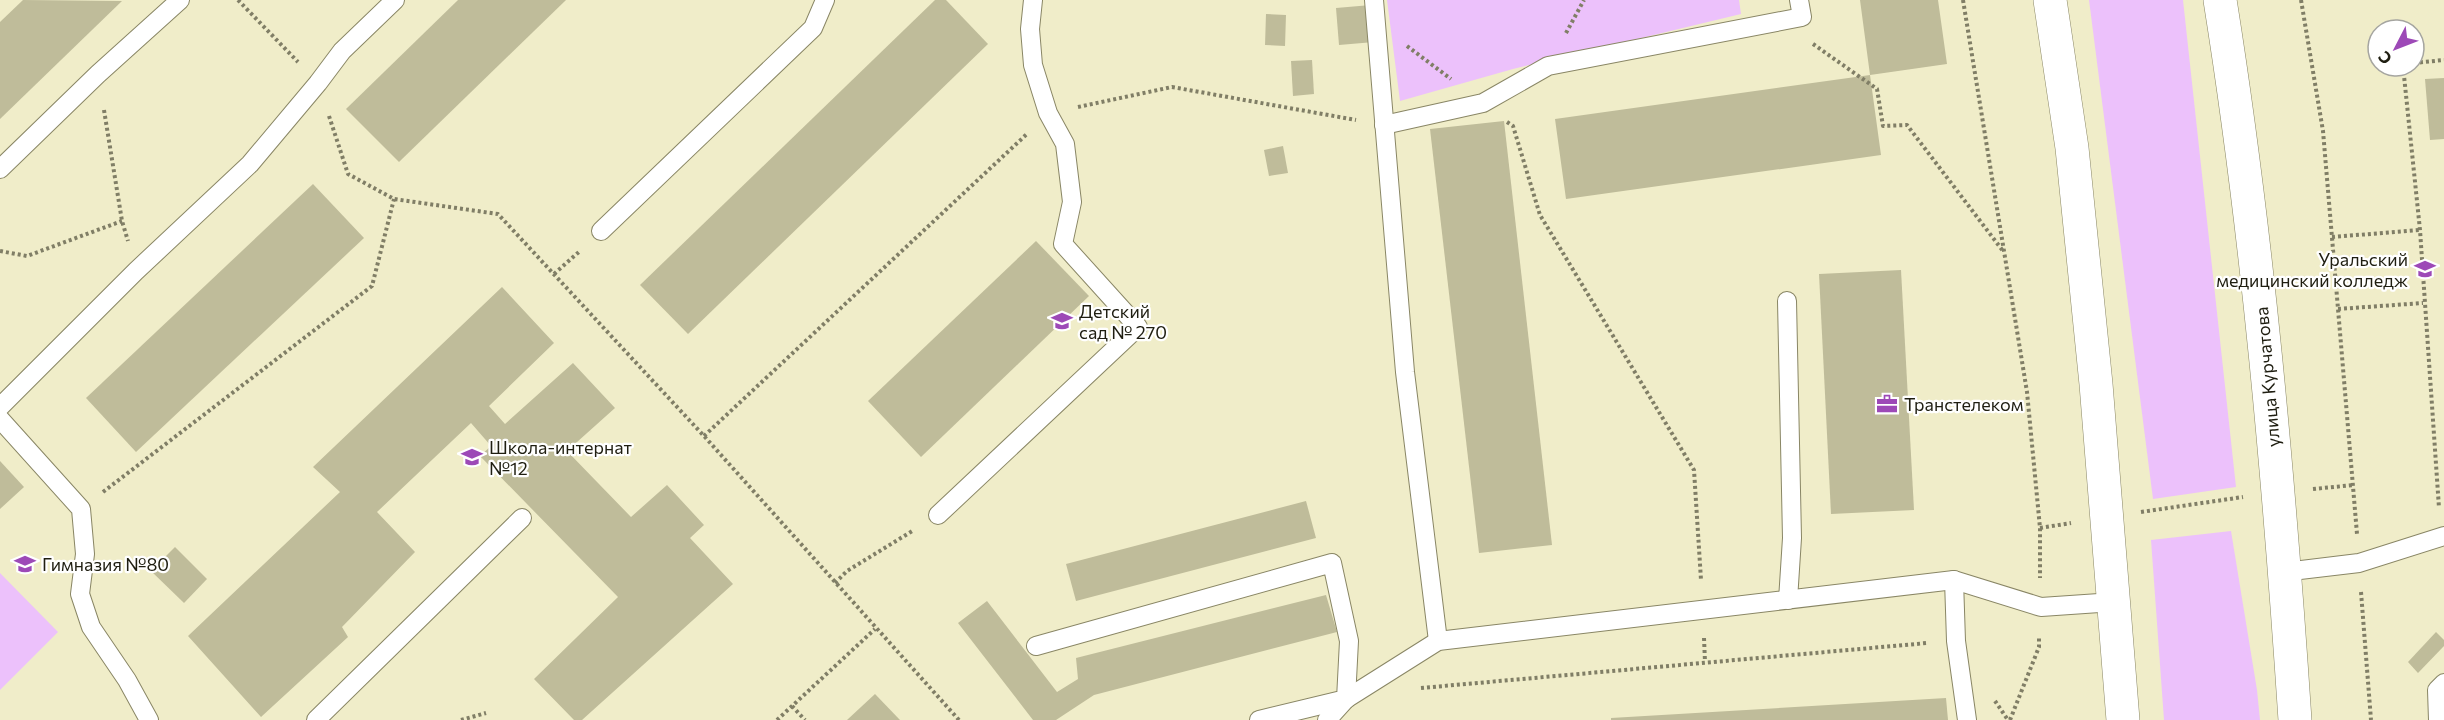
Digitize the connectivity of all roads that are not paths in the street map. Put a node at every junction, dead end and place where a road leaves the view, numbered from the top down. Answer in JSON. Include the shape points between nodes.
{"nodes":[{"id":1,"x":180,"y":0,"type":"edge"},
{"id":2,"x":395,"y":0,"type":"edge"},
{"id":3,"x":825,"y":0,"type":"edge"},
{"id":4,"x":1033,"y":0,"type":"edge"},
{"id":5,"x":1374,"y":0,"type":"edge"},
{"id":6,"x":1799,"y":0,"type":"edge"},
{"id":7,"x":2050,"y":0,"type":"edge"},
{"id":8,"x":2220,"y":0,"type":"edge"},
{"id":9,"x":1384,"y":125,"type":"junction"},
{"id":10,"x":0,"y":169,"type":"edge"},
{"id":11,"x":601,"y":231,"type":"road end"},
{"id":12,"x":1787,"y":301,"type":"dead end"},
{"id":13,"x":0,"y":407,"type":"edge"},
{"id":14,"x":0,"y":419,"type":"edge"},
{"id":15,"x":938,"y":516,"type":"road end"},
{"id":16,"x":522,"y":518,"type":"dead end"},
{"id":17,"x":2442,"y":536,"type":"edge"},
{"id":18,"x":2284,"y":572,"type":"junction"},
{"id":19,"x":1954,"y":580,"type":"junction"},
{"id":20,"x":1788,"y":600,"type":"junction"},
{"id":21,"x":2114,"y":602,"type":"junction"},
{"id":22,"x":1438,"y":641,"type":"junction"},
{"id":23,"x":1036,"y":646,"type":"dead end"},
{"id":24,"x":2444,"y":683,"type":"edge"},
{"id":25,"x":1346,"y":699,"type":"junction"},
{"id":26,"x":149,"y":720,"type":"edge"},
{"id":27,"x":316,"y":720,"type":"edge"},
{"id":28,"x":1259,"y":720,"type":"edge"},
{"id":29,"x":1327,"y":720,"type":"edge"},
{"id":30,"x":1967,"y":720,"type":"edge"},
{"id":31,"x":2123,"y":720,"type":"edge"},
{"id":32,"x":2295,"y":720,"type":"edge"},
{"id":33,"x":2438,"y":720,"type":"edge"}],
"edges":[{"from":1,"to":10,"type":"lane"},
{"from":2,"to":13,"type":"lane","via":[[342,51],[250,164]]},
{"from":3,"to":11,"type":"lane","via":[[813,28]]},
{"from":4,"to":15,"type":"lane","via":[[1033,65],[1048,113],[1065,144],[1072,202],[1063,244],[1138,327]]},
{"from":5,"to":9,"type":"lane"},
{"from":6,"to":9,"type":"lane","via":[[1802,17],[1548,66],[1483,103]]},
{"from":7,"to":21,"type":"main road","via":[[2072,148]]},
{"from":8,"to":18,"type":"main road","name":"улица Курчатова","via":[[2255,258]]},
{"from":9,"to":22,"type":"lane","via":[[1404,372]]},
{"from":12,"to":20,"type":"lane","via":[[1792,538]]},
{"from":14,"to":26,"type":"lane","via":[[81,509],[85,554],[80,594],[91,627]]},
{"from":16,"to":27,"type":"lane"},
{"from":17,"to":18,"type":"lane","via":[[2359,563]]},
{"from":18,"to":32,"type":"main road","name":"улица Курчатова"},
{"from":19,"to":20,"type":"lane"},
{"from":19,"to":21,"type":"lane","via":[[2041,607]]},
{"from":19,"to":30,"type":"lane","via":[[1956,641]]},
{"from":20,"to":22,"type":"lane"},
{"from":21,"to":31,"type":"main road"},
{"from":22,"to":25,"type":"lane"},
{"from":23,"to":25,"type":"lane","via":[[1332,564],[1348,641]]},
{"from":24,"to":33,"type":"lane","via":[[2437,690]]},
{"from":25,"to":28,"type":"lane"},
{"from":25,"to":29,"type":"lane"}]}
